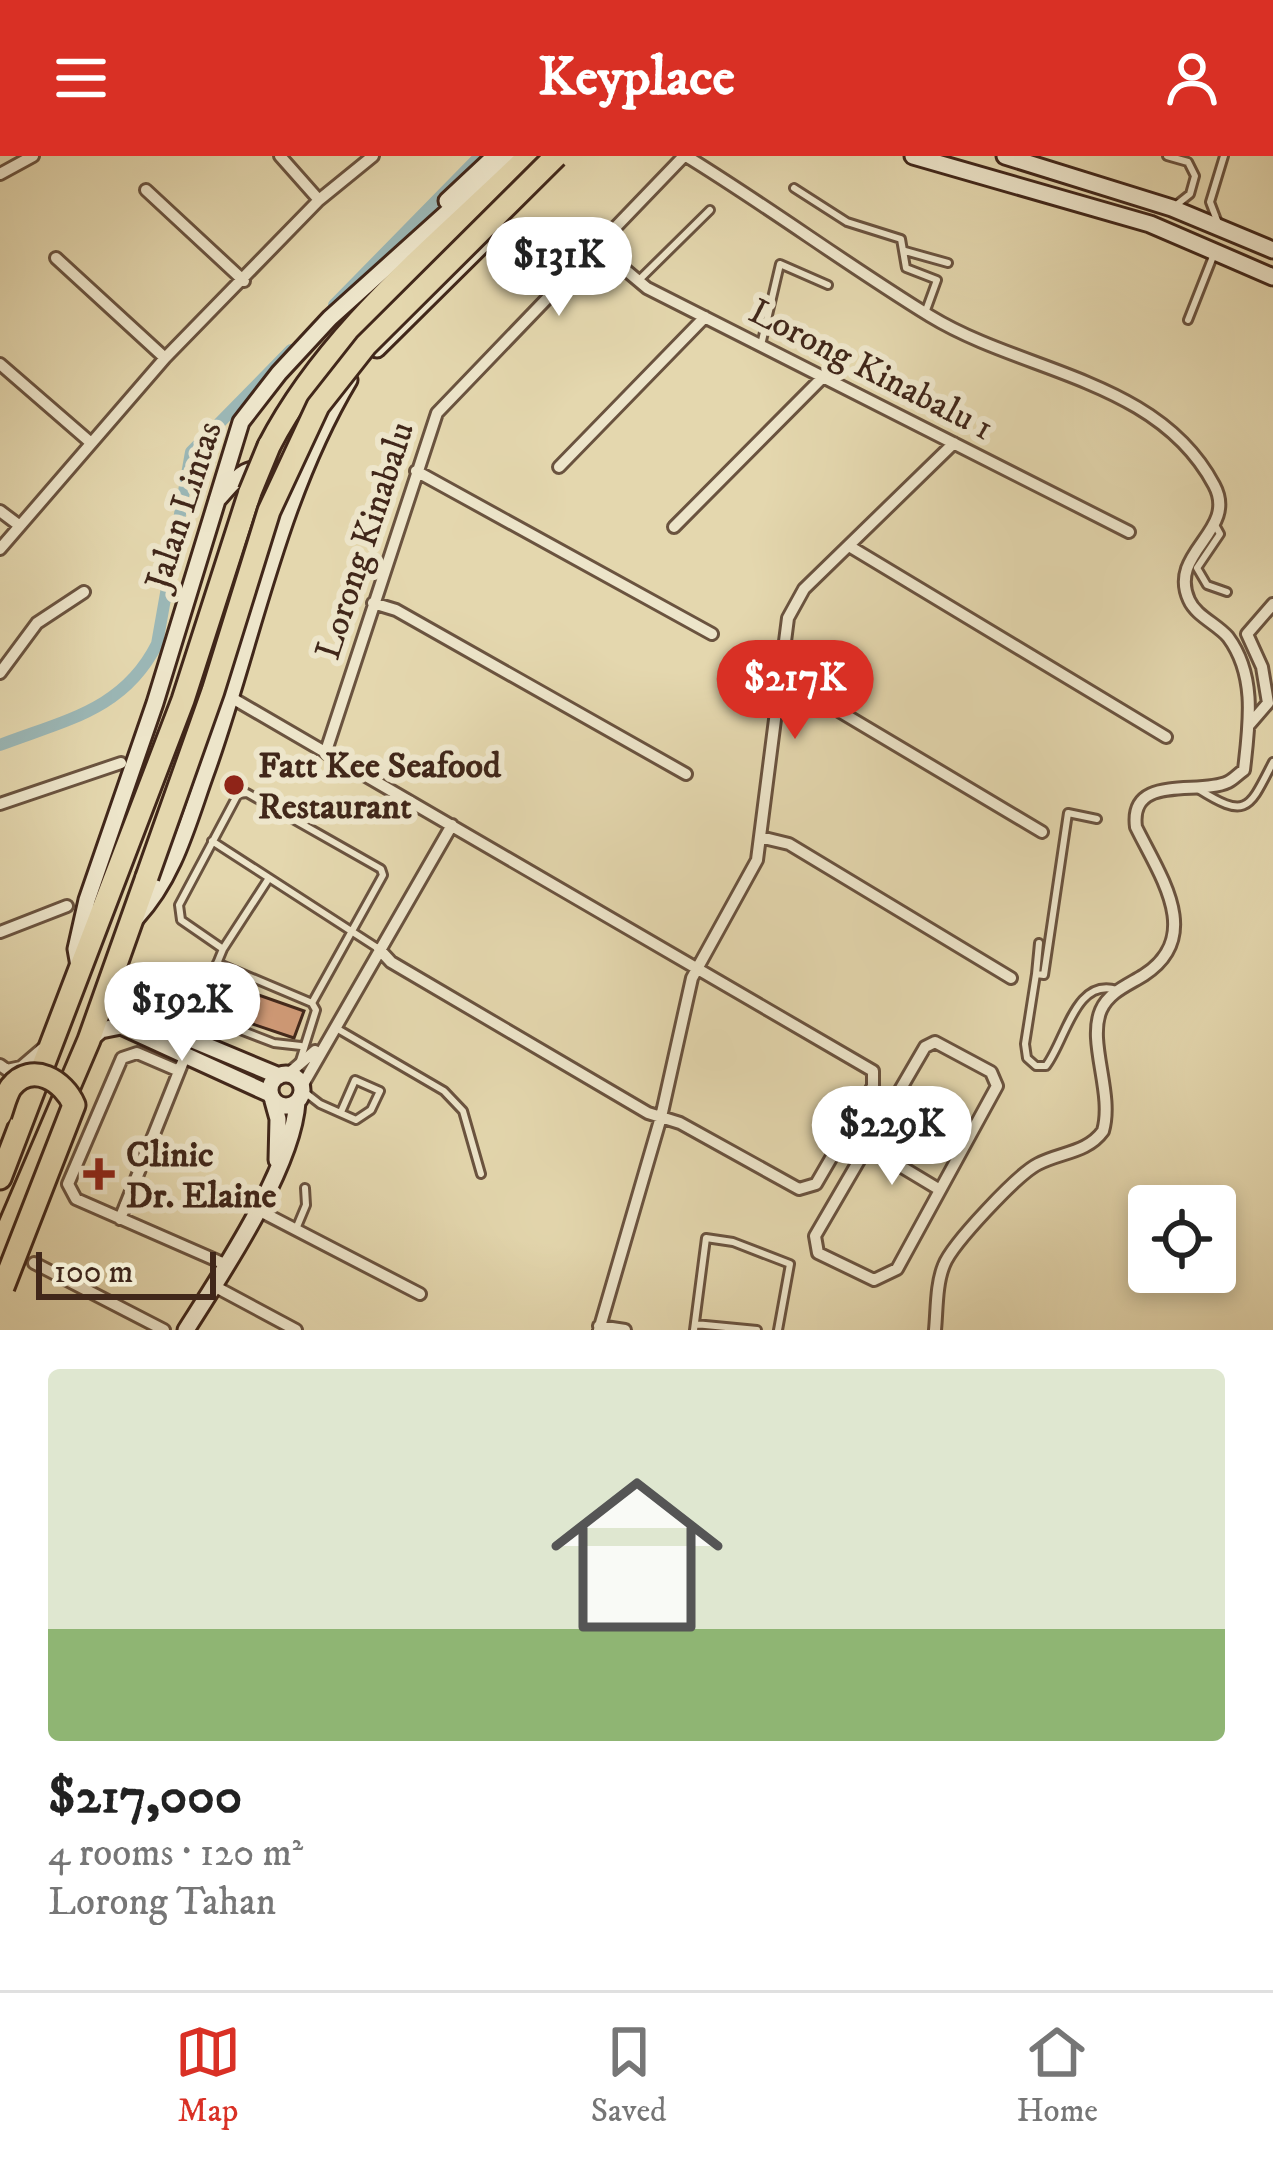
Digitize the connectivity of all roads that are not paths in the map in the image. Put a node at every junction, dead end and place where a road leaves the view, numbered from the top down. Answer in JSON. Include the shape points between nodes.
{"nodes":[{"id":1,"x":33,"y":156,"type":"edge"},
{"id":2,"x":280,"y":156,"type":"edge"},
{"id":3,"x":373,"y":156,"type":"edge"},
{"id":4,"x":495,"y":156,"type":"edge"},
{"id":5,"x":510,"y":156,"type":"edge"},
{"id":6,"x":530,"y":156,"type":"edge"},
{"id":7,"x":556,"y":156,"type":"edge"},
{"id":8,"x":570,"y":156,"type":"edge"},
{"id":9,"x":685,"y":156,"type":"edge"},
{"id":10,"x":914,"y":156,"type":"edge"},
{"id":11,"x":1005,"y":156,"type":"edge"},
{"id":12,"x":1167,"y":156,"type":"edge"},
{"id":13,"x":1224,"y":156,"type":"edge"},
{"id":14,"x":0,"y":174,"type":"edge"},
{"id":15,"x":794,"y":188,"type":"dead end"},
{"id":16,"x":146,"y":190,"type":"dead end"},
{"id":17,"x":319,"y":200,"type":"junction"},
{"id":18,"x":1172,"y":208,"type":"junction"},
{"id":19,"x":710,"y":210,"type":"dead end"},
{"id":20,"x":1220,"y":226,"type":"junction"},
{"id":21,"x":597,"y":246,"type":"junction"},
{"id":22,"x":1273,"y":250,"type":"edge"},
{"id":23,"x":904,"y":251,"type":"junction"},
{"id":24,"x":1216,"y":251,"type":"junction"},
{"id":25,"x":56,"y":258,"type":"dead end"},
{"id":26,"x":948,"y":263,"type":"dead end"},
{"id":27,"x":378,"y":272,"type":"junction"},
{"id":28,"x":1273,"y":277,"type":"edge"},
{"id":29,"x":244,"y":281,"type":"junction"},
{"id":30,"x":638,"y":281,"type":"junction"},
{"id":31,"x":828,"y":285,"type":"dead end"},
{"id":32,"x":925,"y":313,"type":"junction"},
{"id":33,"x":705,"y":317,"type":"junction"},
{"id":34,"x":1188,"y":320,"type":"dead end"},
{"id":35,"x":761,"y":346,"type":"junction"},
{"id":36,"x":165,"y":358,"type":"junction"},
{"id":37,"x":0,"y":364,"type":"edge"},
{"id":38,"x":823,"y":377,"type":"junction"},
{"id":39,"x":90,"y":442,"type":"junction"},
{"id":40,"x":954,"y":443,"type":"junction"},
{"id":41,"x":559,"y":466,"type":"dead end"},
{"id":42,"x":416,"y":471,"type":"junction"},
{"id":43,"x":214,"y":502,"type":"junction"},
{"id":44,"x":0,"y":511,"type":"edge"},
{"id":45,"x":1215,"y":525,"type":"junction"},
{"id":46,"x":20,"y":526,"type":"junction"},
{"id":47,"x":674,"y":527,"type":"dead end"},
{"id":48,"x":1129,"y":532,"type":"dead end"},
{"id":49,"x":281,"y":536,"type":"junction"},
{"id":50,"x":849,"y":546,"type":"junction"},
{"id":51,"x":0,"y":549,"type":"edge"},
{"id":52,"x":84,"y":592,"type":"dead end"},
{"id":53,"x":1227,"y":592,"type":"dead end"},
{"id":54,"x":373,"y":603,"type":"junction"},
{"id":55,"x":1273,"y":604,"type":"edge"},
{"id":56,"x":712,"y":634,"type":"dead end"},
{"id":57,"x":0,"y":673,"type":"edge"},
{"id":58,"x":779,"y":685,"type":"junction"},
{"id":59,"x":232,"y":698,"type":"junction"},
{"id":60,"x":1249,"y":725,"type":"junction"},
{"id":61,"x":1166,"y":737,"type":"dead end"},
{"id":62,"x":326,"y":751,"type":"junction"},
{"id":63,"x":1273,"y":762,"type":"edge"},
{"id":64,"x":121,"y":764,"type":"dead end"},
{"id":65,"x":686,"y":774,"type":"dead end"},
{"id":66,"x":1195,"y":787,"type":"junction"},
{"id":67,"x":0,"y":804,"type":"edge"},
{"id":68,"x":1097,"y":819,"type":"dead end"},
{"id":69,"x":452,"y":826,"type":"junction"},
{"id":70,"x":1042,"y":832,"type":"dead end"},
{"id":71,"x":760,"y":837,"type":"junction"},
{"id":72,"x":212,"y":841,"type":"junction"},
{"id":73,"x":269,"y":878,"type":"junction"},
{"id":74,"x":67,"y":906,"type":"dead end"},
{"id":75,"x":129,"y":925,"type":"junction"},
{"id":76,"x":353,"y":930,"type":"junction"},
{"id":77,"x":0,"y":932,"type":"edge"},
{"id":78,"x":1039,"y":943,"type":"dead end"},
{"id":79,"x":223,"y":949,"type":"junction"},
{"id":80,"x":379,"y":949,"type":"junction"},
{"id":81,"x":217,"y":963,"type":"junction"},
{"id":82,"x":80,"y":969,"type":"junction"},
{"id":83,"x":696,"y":969,"type":"junction"},
{"id":84,"x":1036,"y":974,"type":"junction"},
{"id":85,"x":1011,"y":978,"type":"dead end"},
{"id":86,"x":109,"y":982,"type":"junction"},
{"id":87,"x":1117,"y":990,"type":"junction"},
{"id":88,"x":312,"y":1003,"type":"junction"},
{"id":89,"x":196,"y":1013,"type":"junction"},
{"id":90,"x":333,"y":1026,"type":"junction"},
{"id":91,"x":52,"y":1036,"type":"junction"},
{"id":92,"x":89,"y":1040,"type":"junction"},
{"id":93,"x":302,"y":1046,"type":"junction"},
{"id":94,"x":322,"y":1046,"type":"junction"},
{"id":95,"x":184,"y":1054,"type":"junction"},
{"id":96,"x":0,"y":1064,"type":"edge"},
{"id":97,"x":289,"y":1071,"type":"junction"},
{"id":98,"x":0,"y":1084,"type":"edge"},
{"id":99,"x":300,"y":1093,"type":"junction"},
{"id":100,"x":271,"y":1096,"type":"junction"},
{"id":101,"x":341,"y":1112,"type":"junction"},
{"id":102,"x":661,"y":1117,"type":"junction"},
{"id":103,"x":10,"y":1119,"type":"edge"},
{"id":104,"x":847,"y":1134,"type":"junction"},
{"id":105,"x":868,"y":1147,"type":"junction"},
{"id":106,"x":277,"y":1169,"type":"junction"},
{"id":107,"x":481,"y":1174,"type":"dead end"},
{"id":108,"x":0,"y":1178,"type":"edge"},
{"id":109,"x":305,"y":1188,"type":"dead end"},
{"id":110,"x":940,"y":1190,"type":"junction"},
{"id":111,"x":256,"y":1209,"type":"junction"},
{"id":112,"x":120,"y":1219,"type":"junction"},
{"id":113,"x":296,"y":1229,"type":"junction"},
{"id":114,"x":0,"y":1249,"type":"edge"},
{"id":115,"x":34,"y":1263,"type":"dead end"},
{"id":116,"x":227,"y":1265,"type":"junction"},
{"id":117,"x":214,"y":1286,"type":"junction"},
{"id":118,"x":2,"y":1291,"type":"edge"},
{"id":119,"x":420,"y":1294,"type":"dead end"},
{"id":120,"x":695,"y":1327,"type":"edge"},
{"id":121,"x":599,"y":1328,"type":"edge"},
{"id":122,"x":164,"y":1330,"type":"edge"},
{"id":123,"x":186,"y":1330,"type":"edge"},
{"id":124,"x":296,"y":1330,"type":"edge"},
{"id":125,"x":625,"y":1330,"type":"edge"},
{"id":126,"x":757,"y":1330,"type":"edge"},
{"id":127,"x":778,"y":1330,"type":"edge"},
{"id":128,"x":935,"y":1330,"type":"edge"}],
"edges":[{"from":1,"to":14,"type":"street"},
{"from":2,"to":17,"type":"street"},
{"from":3,"to":17,"type":"street"},
{"from":4,"to":27,"type":"main road"},
{"from":5,"to":27,"type":"main road","name":"Jalan Lintas"},
{"from":6,"to":82,"type":"highway","name":"Jalan Lintas","bridge":true,"via":[[332,349],[278,427]]},
{"from":7,"to":75,"type":"highway","bridge":true,"via":[[366,346],[318,406],[269,511]]},
{"from":8,"to":49,"type":"main road","via":[[351,376],[319,431]]},
{"from":9,"to":21,"type":"street","name":"Lorong Kinabalu"},
{"from":9,"to":32,"type":"street"},
{"from":10,"to":24,"type":"main road"},
{"from":11,"to":18,"type":"main road"},
{"from":12,"to":18,"type":"lane","via":[[1188,162],[1195,176],[1190,194]]},
{"from":13,"to":20,"type":"lane","via":[[1210,202]]},
{"from":15,"to":23,"type":"lane","via":[[847,222],[901,239]]},
{"from":16,"to":29,"type":"street"},
{"from":17,"to":29,"type":"street"},
{"from":18,"to":20,"type":"main road"},
{"from":19,"to":30,"type":"lane"},
{"from":20,"to":22,"type":"main road"},
{"from":21,"to":30,"type":"street","name":"Lorong Kinabalu 1"},
{"from":21,"to":42,"type":"street","name":"Lorong Kinabalu","via":[[437,413]]},
{"from":23,"to":26,"type":"lane"},
{"from":23,"to":32,"type":"lane","via":[[906,268],[937,280]]},
{"from":24,"to":28,"type":"main road"},
{"from":24,"to":34,"type":"lane"},
{"from":25,"to":36,"type":"street"},
{"from":27,"to":43,"type":"main road","name":"Jalan Lintas","via":[[250,410]]},
{"from":29,"to":36,"type":"street"},
{"from":30,"to":33,"type":"street","name":"Lorong Kinabalu 1"},
{"from":31,"to":35,"type":"lane","via":[[781,263]]},
{"from":32,"to":45,"type":"street","via":[[975,342],[1127,399],[1200,463],[1221,507]]},
{"from":33,"to":35,"type":"street","name":"Lorong Kinabalu 1"},
{"from":33,"to":41,"type":"street"},
{"from":35,"to":38,"type":"street","name":"Lorong Kinabalu 1"},
{"from":36,"to":39,"type":"street"},
{"from":37,"to":39,"type":"street"},
{"from":38,"to":40,"type":"street","name":"Lorong Kinabalu 1"},
{"from":38,"to":47,"type":"street"},
{"from":39,"to":46,"type":"street"},
{"from":40,"to":48,"type":"street","name":"Lorong Kinabalu 1"},
{"from":40,"to":50,"type":"street"},
{"from":42,"to":54,"type":"street","name":"Lorong Kinabalu"},
{"from":42,"to":56,"type":"street"},
{"from":43,"to":49,"type":"main road","via":[[245,471],[267,470],[283,494]]},
{"from":43,"to":82,"type":"main road","name":"Jalan Lintas","via":[[87,900]]},
{"from":44,"to":46,"type":"street"},
{"from":45,"to":53,"type":"lane","via":[[1220,534],[1197,568],[1207,585]]},
{"from":45,"to":60,"type":"street","via":[[1189,557],[1185,584],[1189,602],[1241,661]]},
{"from":46,"to":51,"type":"street"},
{"from":49,"to":59,"type":"main road"},
{"from":50,"to":58,"type":"street","via":[[794,603]]},
{"from":50,"to":61,"type":"street"},
{"from":52,"to":57,"type":"street","via":[[37,622]]},
{"from":54,"to":62,"type":"street","name":"Lorong Kinabalu"},
{"from":54,"to":65,"type":"street"},
{"from":55,"to":60,"type":"street","via":[[1247,634],[1268,691]]},
{"from":58,"to":70,"type":"street","via":[[807,692]]},
{"from":58,"to":71,"type":"street"},
{"from":59,"to":62,"type":"street"},
{"from":59,"to":75,"type":"main road","via":[[170,868]]},
{"from":60,"to":66,"type":"street","via":[[1244,770],[1226,784]]},
{"from":62,"to":69,"type":"street"},
{"from":63,"to":66,"type":"lane","via":[[1240,810]]},
{"from":64,"to":67,"type":"street"},
{"from":66,"to":87,"type":"street","via":[[1148,794],[1134,815],[1169,894],[1174,942],[1160,964]]},
{"from":68,"to":84,"type":"lane","via":[[1068,813],[1044,975]]},
{"from":69,"to":80,"type":"street"},
{"from":69,"to":83,"type":"street"},
{"from":71,"to":83,"type":"street","via":[[754,868]]},
{"from":71,"to":85,"type":"street","via":[[789,844]]},
{"from":72,"to":73,"type":"lane"},
{"from":72,"to":76,"type":"lane","via":[[238,794],[247,793],[381,868]]},
{"from":72,"to":79,"type":"lane","via":[[179,905],[181,920]]},
{"from":73,"to":76,"type":"lane"},
{"from":73,"to":79,"type":"lane"},
{"from":74,"to":77,"type":"street"},
{"from":75,"to":86,"type":"highway"},
{"from":76,"to":80,"type":"lane"},
{"from":76,"to":88,"type":"lane"},
{"from":78,"to":84,"type":"lane"},
{"from":79,"to":81,"type":"lane"},
{"from":80,"to":90,"type":"street"},
{"from":80,"to":102,"type":"street"},
{"from":81,"to":88,"type":"lane"},
{"from":81,"to":89,"type":"lane"},
{"from":82,"to":91,"type":"highway","name":"Jalan Lintas"},
{"from":83,"to":102,"type":"street"},
{"from":83,"to":104,"type":"street","via":[[873,1071]]},
{"from":84,"to":87,"type":"lane","via":[[1025,1044],[1036,1066],[1058,1051],[1090,992]]},
{"from":86,"to":92,"type":"highway"},
{"from":86,"to":95,"type":"main road","via":[[121,1010]]},
{"from":87,"to":128,"type":"street","via":[[1099,1016],[1103,1131],[1078,1151],[1026,1171],[954,1250],[941,1273]]},
{"from":88,"to":93,"type":"lane"},
{"from":89,"to":93,"type":"lane"},
{"from":89,"to":95,"type":"lane"},
{"from":90,"to":94,"type":"street"},
{"from":90,"to":107,"type":"lane","via":[[444,1091],[463,1111]]},
{"from":91,"to":96,"type":"street","via":[[22,1067]]},
{"from":91,"to":103,"type":"highway","name":"Jalan Lintas"},
{"from":92,"to":95,"type":"main road","via":[[121,1026]]},
{"from":92,"to":114,"type":"highway"},
{"from":93,"to":97,"type":"lane"},
{"from":94,"to":97,"type":"street"},
{"from":94,"to":99,"type":"street"},
{"from":95,"to":97,"type":"main road"},
{"from":95,"to":100,"type":"main road"},
{"from":95,"to":112,"type":"street"},
{"from":95,"to":112,"type":"street","via":[[122,1058],[68,1178],[76,1199]]},
{"from":97,"to":99,"type":"main road"},
{"from":97,"to":100,"type":"main road","via":[[272,1081]]},
{"from":98,"to":103,"type":"street","via":[[16,1103]]},
{"from":99,"to":100,"type":"main road","via":[[284,1106]]},
{"from":99,"to":101,"type":"lane"},
{"from":99,"to":106,"type":"main road"},
{"from":100,"to":106,"type":"main road"},
{"from":101,"to":101,"type":"lane","via":[[355,1080],[380,1091],[363,1117]]},
{"from":102,"to":104,"type":"street","via":[[800,1189],[816,1184]]},
{"from":102,"to":121,"type":"street"},
{"from":103,"to":108,"type":"highway","name":"Jalan Lintas"},
{"from":103,"to":118,"type":"highway","bridge":true,"via":[[11,1088],[31,1076],[54,1079],[74,1105]]},
{"from":104,"to":105,"type":"street"},
{"from":105,"to":110,"type":"street"},
{"from":105,"to":110,"type":"street","via":[[815,1237],[818,1253],[874,1280],[897,1269]]},
{"from":105,"to":110,"type":"street","via":[[925,1047],[935,1042],[991,1072],[997,1086]]},
{"from":106,"to":111,"type":"main road"},
{"from":109,"to":113,"type":"lane"},
{"from":111,"to":113,"type":"street"},
{"from":111,"to":116,"type":"main road"},
{"from":112,"to":116,"type":"street"},
{"from":113,"to":119,"type":"street"},
{"from":115,"to":122,"type":"street"},
{"from":116,"to":117,"type":"main road"},
{"from":117,"to":123,"type":"main road"},
{"from":117,"to":124,"type":"street"},
{"from":120,"to":126,"type":"lane"},
{"from":120,"to":127,"type":"lane","via":[[706,1238],[790,1264]]},
{"from":121,"to":125,"type":"street"}]}
